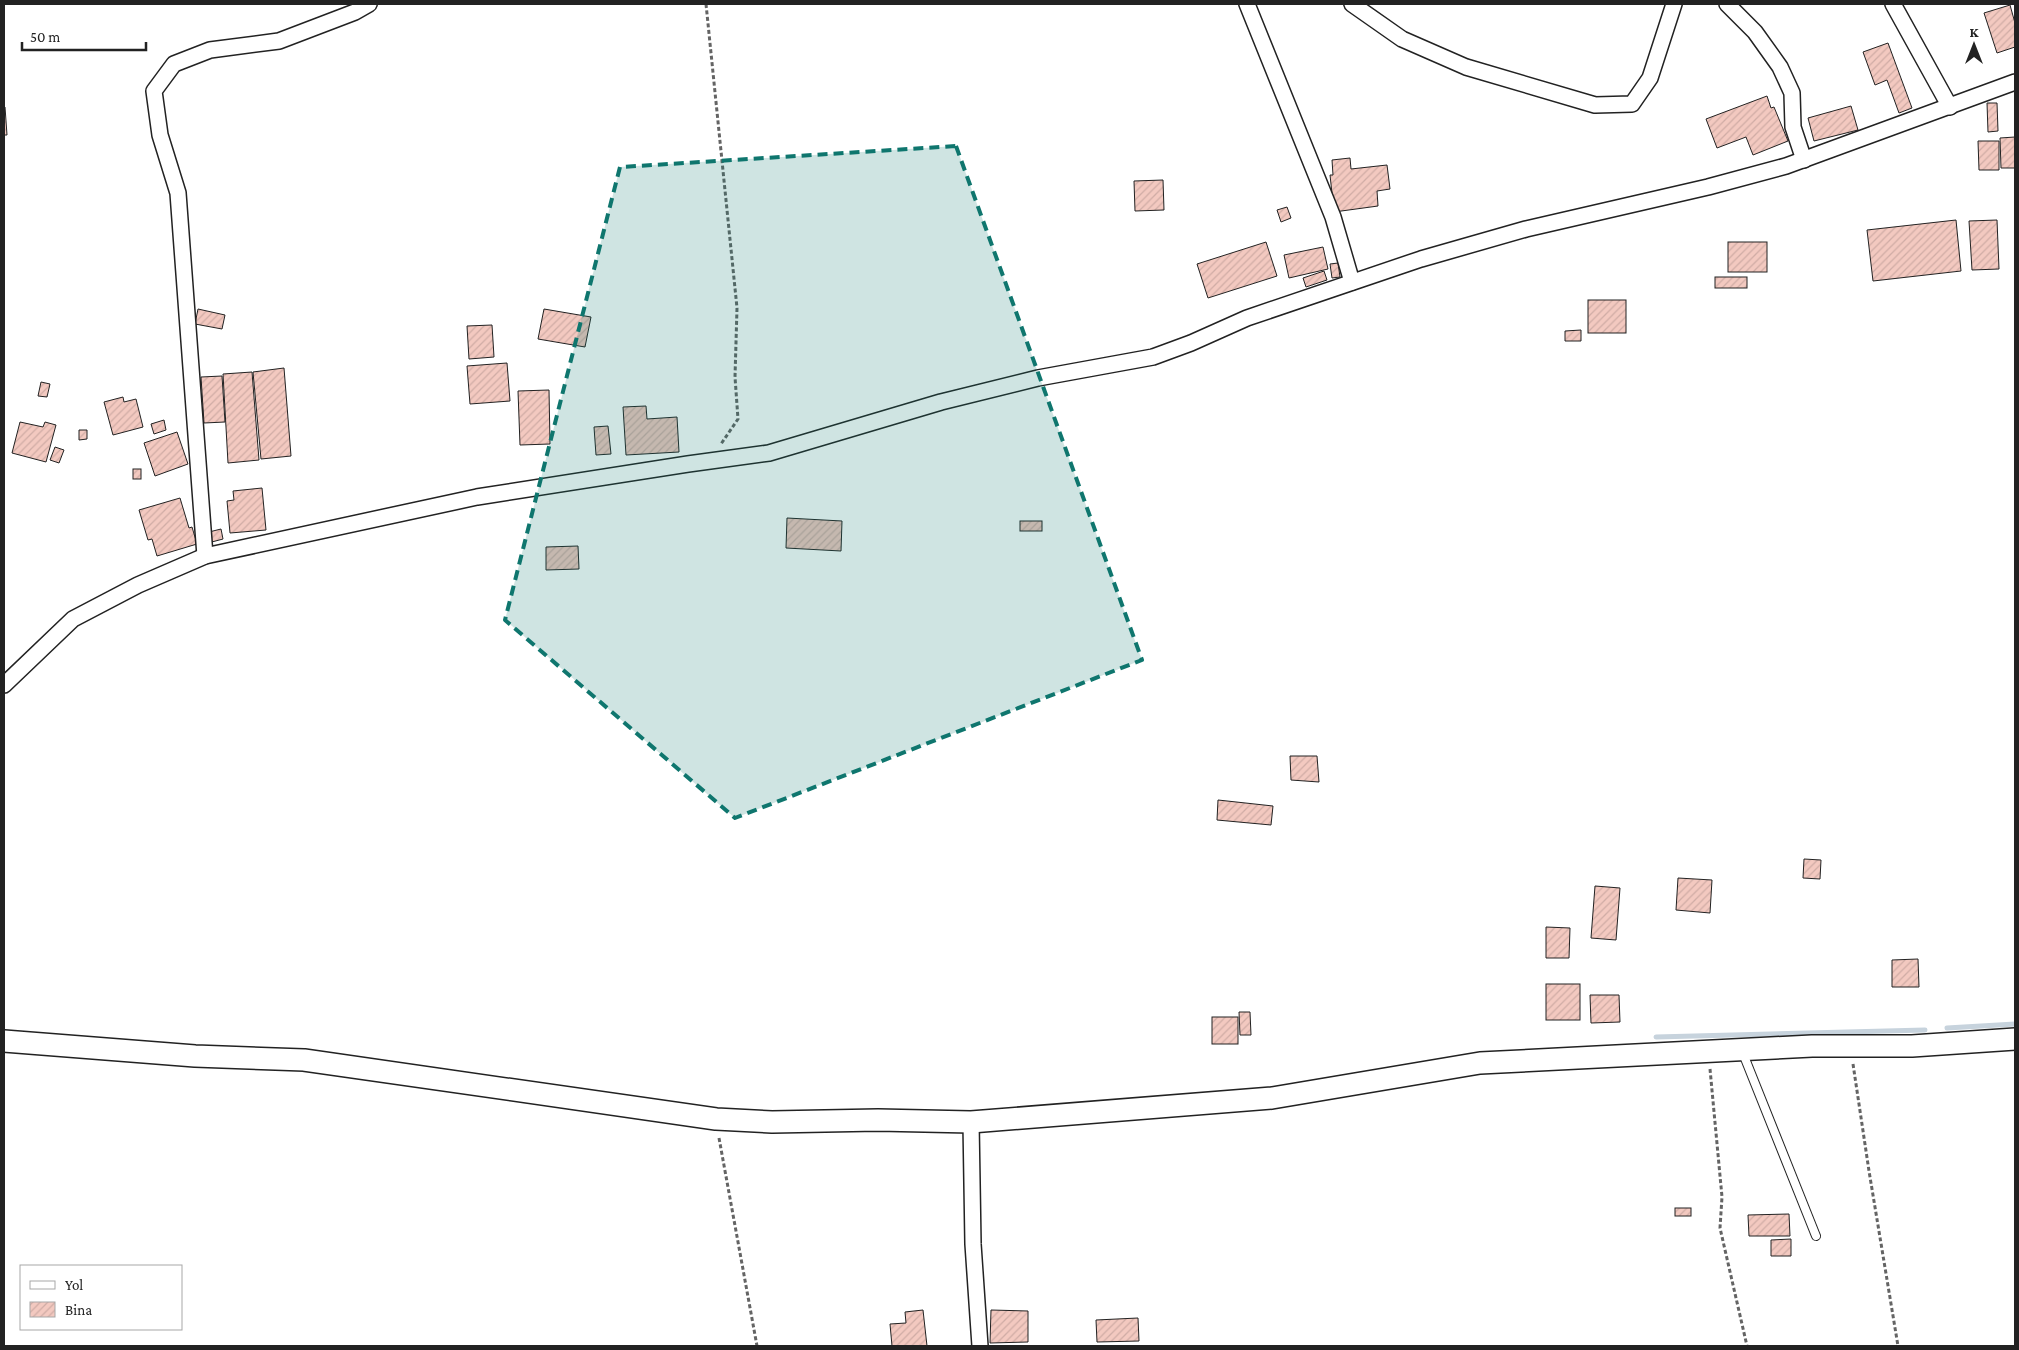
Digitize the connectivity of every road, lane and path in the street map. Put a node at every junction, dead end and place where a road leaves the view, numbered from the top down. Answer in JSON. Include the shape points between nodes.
{"nodes":[{"id":1,"x":370,"y":4,"type":"edge"},
{"id":2,"x":706,"y":4,"type":"edge"},
{"id":3,"x":1247,"y":4,"type":"edge"},
{"id":4,"x":1352,"y":4,"type":"edge"},
{"id":5,"x":1674,"y":4,"type":"edge"},
{"id":6,"x":1727,"y":4,"type":"edge"},
{"id":7,"x":1893,"y":4,"type":"edge"},
{"id":8,"x":2015,"y":82,"type":"edge"},
{"id":9,"x":1950,"y":107,"type":"junction"},
{"id":10,"x":1804,"y":160,"type":"junction"},
{"id":11,"x":1352,"y":282,"type":"junction"},
{"id":12,"x":710,"y":461,"type":"junction"},
{"id":13,"x":205,"y":556,"type":"junction"},
{"id":14,"x":4,"y":685,"type":"edge"},
{"id":15,"x":2015,"y":1039,"type":"edge"},
{"id":16,"x":4,"y":1041,"type":"edge"},
{"id":17,"x":1851,"y":1046,"type":"junction"},
{"id":18,"x":1742,"y":1050,"type":"junction"},
{"id":19,"x":1708,"y":1051,"type":"junction"},
{"id":20,"x":716,"y":1120,"type":"junction"},
{"id":21,"x":971,"y":1122,"type":"junction"},
{"id":22,"x":1816,"y":1236,"type":"dead end"},
{"id":23,"x":757,"y":1346,"type":"edge"},
{"id":24,"x":980,"y":1346,"type":"edge"},
{"id":25,"x":1747,"y":1346,"type":"edge"},
{"id":26,"x":1898,"y":1346,"type":"edge"}],
"edges":[{"from":1,"to":13,"type":"street","via":[[279,41],[210,50],[174,64],[154,91],[160,135],[178,194]]},
{"from":2,"to":12,"type":"path","via":[[736,308],[738,418]]},
{"from":3,"to":11,"type":"street","via":[[1333,217]]},
{"from":4,"to":5,"type":"street","via":[[1402,39],[1466,68],[1595,105],[1632,104],[1650,78]]},
{"from":6,"to":10,"type":"street","via":[[1755,32],[1780,67],[1792,93],[1793,127]]},
{"from":7,"to":9,"type":"street"},
{"from":8,"to":9,"type":"street"},
{"from":9,"to":10,"type":"street"},
{"from":10,"to":11,"type":"street","via":[[1708,187],[1526,229]]},
{"from":11,"to":12,"type":"street","via":[[1246,318],[1153,357],[1038,378],[949,400],[769,454]]},
{"from":12,"to":13,"type":"street","via":[[477,498]]},
{"from":13,"to":14,"type":"street","via":[[138,585],[73,619]]},
{"from":15,"to":17,"type":"street","via":[[1912,1046]]},
{"from":16,"to":20,"type":"street","via":[[195,1056],[304,1060]]},
{"from":17,"to":18,"type":"street"},
{"from":17,"to":26,"type":"path","via":[[1868,1171]]},
{"from":18,"to":19,"type":"street"},
{"from":18,"to":22,"type":"lane"},
{"from":19,"to":21,"type":"street","via":[[1480,1063],[1272,1098]]},
{"from":19,"to":25,"type":"path","via":[[1722,1197],[1720,1228]]},
{"from":20,"to":21,"type":"street"},
{"from":20,"to":23,"type":"path"},
{"from":21,"to":24,"type":"street","via":[[973,1244]]}]}
